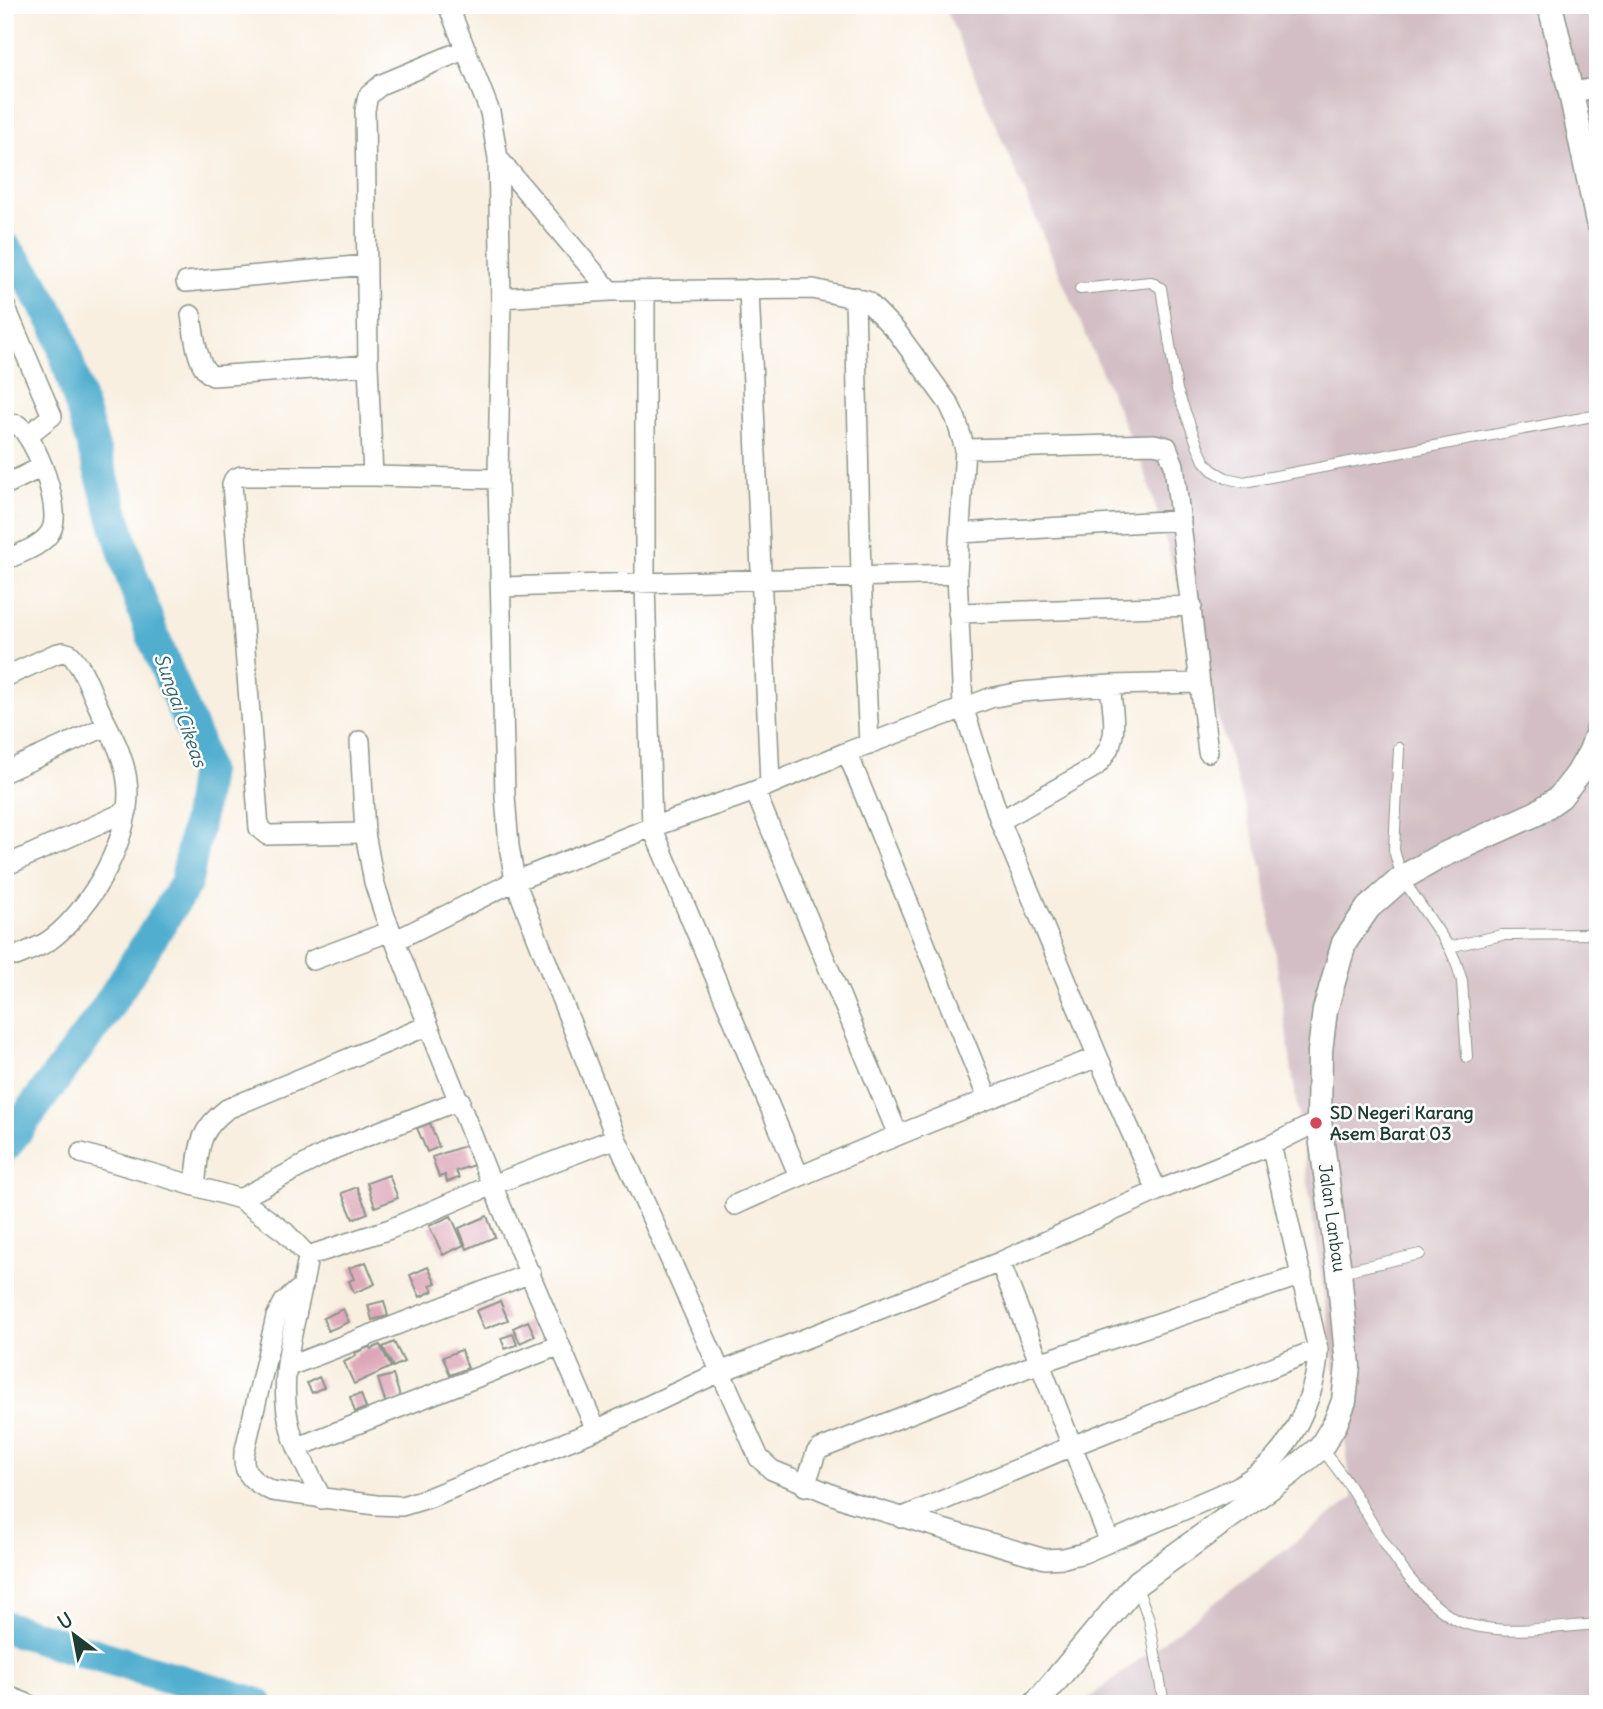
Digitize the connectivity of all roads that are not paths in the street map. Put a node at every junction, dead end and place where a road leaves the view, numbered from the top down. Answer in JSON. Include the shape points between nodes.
{"nodes":[{"id":1,"x":448,"y":5,"type":"edge"},
{"id":2,"x":1550,"y":5,"type":"edge"},
{"id":3,"x":466,"y":49,"type":"junction"},
{"id":4,"x":1598,"y":87,"type":"edge"},
{"id":5,"x":1571,"y":93,"type":"junction"},
{"id":6,"x":1591,"y":157,"type":"edge"},
{"id":7,"x":499,"y":158,"type":"junction"},
{"id":8,"x":1598,"y":222,"type":"edge"},
{"id":9,"x":366,"y":265,"type":"junction"},
{"id":10,"x":186,"y":282,"type":"dead end"},
{"id":11,"x":749,"y":289,"type":"junction"},
{"id":12,"x":1080,"y":289,"type":"dead end"},
{"id":13,"x":610,"y":291,"type":"junction"},
{"id":14,"x":645,"y":292,"type":"junction"},
{"id":15,"x":855,"y":297,"type":"junction"},
{"id":16,"x":501,"y":298,"type":"junction"},
{"id":17,"x":5,"y":306,"type":"edge"},
{"id":18,"x":191,"y":315,"type":"dead end"},
{"id":19,"x":368,"y":365,"type":"junction"},
{"id":20,"x":1598,"y":415,"type":"edge"},
{"id":21,"x":5,"y":423,"type":"edge"},
{"id":22,"x":27,"y":436,"type":"junction"},
{"id":23,"x":965,"y":449,"type":"junction"},
{"id":24,"x":42,"y":467,"type":"junction"},
{"id":25,"x":373,"y":476,"type":"junction"},
{"id":26,"x":498,"y":479,"type":"junction"},
{"id":27,"x":5,"y":485,"type":"edge"},
{"id":28,"x":1181,"y":520,"type":"junction"},
{"id":29,"x":960,"y":533,"type":"junction"},
{"id":30,"x":5,"y":560,"type":"edge"},
{"id":31,"x":957,"y":574,"type":"junction"},
{"id":32,"x":861,"y":577,"type":"junction"},
{"id":33,"x":763,"y":578,"type":"junction"},
{"id":34,"x":645,"y":583,"type":"junction"},
{"id":35,"x":501,"y":587,"type":"junction"},
{"id":36,"x":1192,"y":606,"type":"junction"},
{"id":37,"x":958,"y":612,"type":"junction"},
{"id":38,"x":5,"y":677,"type":"edge"},
{"id":39,"x":1200,"y":683,"type":"junction"},
{"id":40,"x":1110,"y":685,"type":"junction"},
{"id":41,"x":963,"y":707,"type":"junction"},
{"id":42,"x":107,"y":726,"type":"junction"},
{"id":43,"x":1598,"y":731,"type":"edge"},
{"id":44,"x":360,"y":741,"type":"dead end"},
{"id":45,"x":869,"y":744,"type":"junction"},
{"id":46,"x":1399,"y":748,"type":"dead end"},
{"id":47,"x":847,"y":752,"type":"junction"},
{"id":48,"x":1208,"y":752,"type":"dead end"},
{"id":49,"x":5,"y":772,"type":"edge"},
{"id":50,"x":763,"y":787,"type":"junction"},
{"id":51,"x":127,"y":811,"type":"junction"},
{"id":52,"x":1000,"y":821,"type":"junction"},
{"id":53,"x":652,"y":827,"type":"junction"},
{"id":54,"x":365,"y":833,"type":"junction"},
{"id":55,"x":5,"y":866,"type":"edge"},
{"id":56,"x":1402,"y":878,"type":"junction"},
{"id":57,"x":515,"y":881,"type":"junction"},
{"id":58,"x":1598,"y":934,"type":"edge"},
{"id":59,"x":392,"y":936,"type":"junction"},
{"id":60,"x":1449,"y":947,"type":"junction"},
{"id":61,"x":16,"y":956,"type":"dead end"},
{"id":62,"x":313,"y":960,"type":"dead end"},
{"id":63,"x":427,"y":1026,"type":"junction"},
{"id":64,"x":1467,"y":1057,"type":"dead end"},
{"id":65,"x":1098,"y":1058,"type":"junction"},
{"id":66,"x":988,"y":1099,"type":"junction"},
{"id":67,"x":460,"y":1100,"type":"junction"},
{"id":68,"x":1320,"y":1121,"type":"junction"},
{"id":69,"x":898,"y":1135,"type":"junction"},
{"id":70,"x":616,"y":1139,"type":"junction"},
{"id":71,"x":1271,"y":1145,"type":"junction"},
{"id":72,"x":81,"y":1153,"type":"dead end"},
{"id":73,"x":799,"y":1176,"type":"junction"},
{"id":74,"x":195,"y":1185,"type":"junction"},
{"id":75,"x":492,"y":1185,"type":"junction"},
{"id":76,"x":1157,"y":1191,"type":"junction"},
{"id":77,"x":240,"y":1199,"type":"junction"},
{"id":78,"x":735,"y":1205,"type":"dead end"},
{"id":79,"x":1420,"y":1254,"type":"dead end"},
{"id":80,"x":308,"y":1256,"type":"junction"},
{"id":81,"x":1000,"y":1262,"type":"junction"},
{"id":82,"x":1339,"y":1272,"type":"junction"},
{"id":83,"x":531,"y":1273,"type":"junction"},
{"id":84,"x":1301,"y":1275,"type":"junction"},
{"id":85,"x":303,"y":1286,"type":"junction"},
{"id":86,"x":560,"y":1345,"type":"junction"},
{"id":87,"x":1318,"y":1349,"type":"junction"},
{"id":88,"x":1039,"y":1363,"type":"junction"},
{"id":89,"x":287,"y":1367,"type":"junction"},
{"id":90,"x":720,"y":1372,"type":"junction"},
{"id":91,"x":596,"y":1430,"type":"junction"},
{"id":92,"x":1072,"y":1446,"type":"junction"},
{"id":93,"x":298,"y":1447,"type":"junction"},
{"id":94,"x":1321,"y":1447,"type":"junction"},
{"id":95,"x":805,"y":1486,"type":"junction"},
{"id":96,"x":322,"y":1499,"type":"junction"},
{"id":97,"x":901,"y":1518,"type":"junction"},
{"id":98,"x":1109,"y":1540,"type":"junction"},
{"id":99,"x":1136,"y":1584,"type":"junction"},
{"id":100,"x":1598,"y":1624,"type":"edge"},
{"id":101,"x":5,"y":1695,"type":"edge"},
{"id":102,"x":1598,"y":1703,"type":"edge"},
{"id":103,"x":27,"y":1704,"type":"edge"},
{"id":104,"x":1036,"y":1704,"type":"edge"},
{"id":105,"x":1164,"y":1704,"type":"edge"},
{"id":106,"x":1589,"y":1704,"type":"edge"}],
"edges":[{"from":1,"to":3,"type":"street"},
{"from":2,"to":5,"type":"street"},
{"from":3,"to":7,"type":"street","via":[[490,113]]},
{"from":3,"to":9,"type":"street","via":[[382,84],[368,96]]},
{"from":4,"to":5,"type":"street"},
{"from":5,"to":6,"type":"street"},
{"from":6,"to":8,"type":"street"},
{"from":7,"to":13,"type":"street"},
{"from":7,"to":16,"type":"street"},
{"from":9,"to":10,"type":"street"},
{"from":9,"to":19,"type":"street"},
{"from":11,"to":14,"type":"street"},
{"from":11,"to":15,"type":"street","via":[[813,289]]},
{"from":11,"to":33,"type":"street"},
{"from":12,"to":20,"type":"lane","via":[[1151,282],[1161,288],[1177,390],[1197,444],[1212,470],[1237,482]]},
{"from":13,"to":14,"type":"street"},
{"from":13,"to":16,"type":"street"},
{"from":14,"to":34,"type":"street"},
{"from":15,"to":23,"type":"street","via":[[867,301],[884,317],[912,353],[948,404]]},
{"from":15,"to":32,"type":"street"},
{"from":16,"to":26,"type":"street"},
{"from":17,"to":22,"type":"street","via":[[52,416]]},
{"from":18,"to":19,"type":"street","via":[[204,370],[213,376]]},
{"from":19,"to":25,"type":"street"},
{"from":21,"to":22,"type":"street","via":[[18,425]]},
{"from":22,"to":24,"type":"street"},
{"from":23,"to":28,"type":"street","via":[[1161,445],[1172,455]]},
{"from":23,"to":29,"type":"street"},
{"from":24,"to":27,"type":"street"},
{"from":24,"to":30,"type":"street","via":[[51,492],[54,524],[42,540]]},
{"from":25,"to":26,"type":"street"},
{"from":25,"to":54,"type":"street","via":[[241,476],[232,484],[259,828],[267,835]]},
{"from":26,"to":35,"type":"street"},
{"from":28,"to":29,"type":"street"},
{"from":28,"to":36,"type":"street"},
{"from":29,"to":31,"type":"street"},
{"from":31,"to":32,"type":"street"},
{"from":31,"to":37,"type":"street"},
{"from":32,"to":33,"type":"street"},
{"from":32,"to":45,"type":"street"},
{"from":33,"to":34,"type":"street"},
{"from":33,"to":50,"type":"street"},
{"from":34,"to":35,"type":"street"},
{"from":34,"to":53,"type":"street"},
{"from":35,"to":57,"type":"street","via":[[506,807]]},
{"from":36,"to":37,"type":"street"},
{"from":36,"to":39,"type":"street"},
{"from":37,"to":41,"type":"street"},
{"from":38,"to":42,"type":"street","via":[[55,654],[70,654]]},
{"from":39,"to":40,"type":"street"},
{"from":39,"to":48,"type":"street"},
{"from":40,"to":41,"type":"street","via":[[1021,692]]},
{"from":40,"to":52,"type":"street","via":[[1114,727],[1106,756],[1095,767]]},
{"from":41,"to":45,"type":"street"},
{"from":41,"to":52,"type":"street"},
{"from":42,"to":49,"type":"street"},
{"from":42,"to":51,"type":"street","via":[[125,766]]},
{"from":43,"to":56,"type":"street","name":"Jalan Lanbau","via":[[1578,774],[1560,797],[1537,813]]},
{"from":44,"to":54,"type":"street"},
{"from":45,"to":47,"type":"street"},
{"from":46,"to":56,"type":"lane","via":[[1394,850]]},
{"from":47,"to":50,"type":"street"},
{"from":47,"to":66,"type":"street"},
{"from":50,"to":53,"type":"street"},
{"from":50,"to":69,"type":"street"},
{"from":51,"to":55,"type":"street"},
{"from":51,"to":61,"type":"street","via":[[122,834],[99,882],[72,919],[51,939]]},
{"from":52,"to":65,"type":"street"},
{"from":53,"to":57,"type":"street"},
{"from":53,"to":73,"type":"street"},
{"from":54,"to":59,"type":"street","via":[[374,882]]},
{"from":56,"to":60,"type":"lane"},
{"from":56,"to":68,"type":"street","name":"Jalan Lanbau","via":[[1368,908],[1344,943],[1325,1010]]},
{"from":57,"to":59,"type":"street"},
{"from":57,"to":70,"type":"street"},
{"from":58,"to":60,"type":"lane","via":[[1502,935]]},
{"from":59,"to":62,"type":"street"},
{"from":59,"to":63,"type":"street"},
{"from":60,"to":64,"type":"lane","via":[[1462,981]]},
{"from":63,"to":67,"type":"street"},
{"from":63,"to":74,"type":"street","via":[[227,1109],[201,1139]]},
{"from":65,"to":66,"type":"street"},
{"from":65,"to":76,"type":"street"},
{"from":66,"to":69,"type":"street"},
{"from":67,"to":75,"type":"street"},
{"from":67,"to":77,"type":"street","via":[[345,1144]]},
{"from":68,"to":71,"type":"street"},
{"from":68,"to":82,"type":"street","name":"Jalan Lanbau"},
{"from":69,"to":73,"type":"street"},
{"from":70,"to":75,"type":"street"},
{"from":70,"to":90,"type":"street"},
{"from":71,"to":76,"type":"street"},
{"from":71,"to":84,"type":"street"},
{"from":72,"to":74,"type":"street"},
{"from":73,"to":78,"type":"street"},
{"from":74,"to":77,"type":"street"},
{"from":75,"to":80,"type":"street","via":[[390,1229]]},
{"from":75,"to":83,"type":"street"},
{"from":76,"to":81,"type":"street"},
{"from":77,"to":80,"type":"street","via":[[285,1232]]},
{"from":79,"to":82,"type":"lane"},
{"from":80,"to":85,"type":"street"},
{"from":81,"to":88,"type":"street"},
{"from":81,"to":90,"type":"street"},
{"from":82,"to":94,"type":"street","name":"Jalan Lanbau","via":[[1348,1366],[1343,1401]]},
{"from":83,"to":86,"type":"street"},
{"from":83,"to":89,"type":"street"},
{"from":84,"to":87,"type":"street"},
{"from":84,"to":88,"type":"street"},
{"from":85,"to":89,"type":"street"},
{"from":85,"to":96,"type":"street","via":[[284,1302],[276,1317],[243,1464],[247,1474],[272,1491]]},
{"from":86,"to":91,"type":"street"},
{"from":86,"to":93,"type":"street"},
{"from":87,"to":92,"type":"street"},
{"from":87,"to":98,"type":"street","via":[[1300,1419],[1273,1460],[1237,1487]]},
{"from":88,"to":92,"type":"street"},
{"from":88,"to":95,"type":"street","via":[[820,1450]]},
{"from":89,"to":93,"type":"street","via":[[288,1415]]},
{"from":90,"to":91,"type":"street"},
{"from":90,"to":95,"type":"street","via":[[759,1458],[772,1471]]},
{"from":91,"to":96,"type":"street","via":[[402,1506]]},
{"from":92,"to":97,"type":"street"},
{"from":92,"to":98,"type":"street"},
{"from":93,"to":96,"type":"street"},
{"from":94,"to":99,"type":"street","name":"Jalan Lanbau","via":[[1264,1494]]},
{"from":94,"to":100,"type":"lane","via":[[1401,1566],[1439,1609],[1468,1624],[1499,1630]]},
{"from":95,"to":97,"type":"street"},
{"from":97,"to":98,"type":"street","via":[[1045,1559],[1074,1556]]},
{"from":99,"to":104,"type":"street","name":"Jalan Lanbau"},
{"from":99,"to":105,"type":"lane","via":[[1149,1619]]},
{"from":101,"to":103,"type":"street"},
{"from":102,"to":106,"type":"lane"}]}
